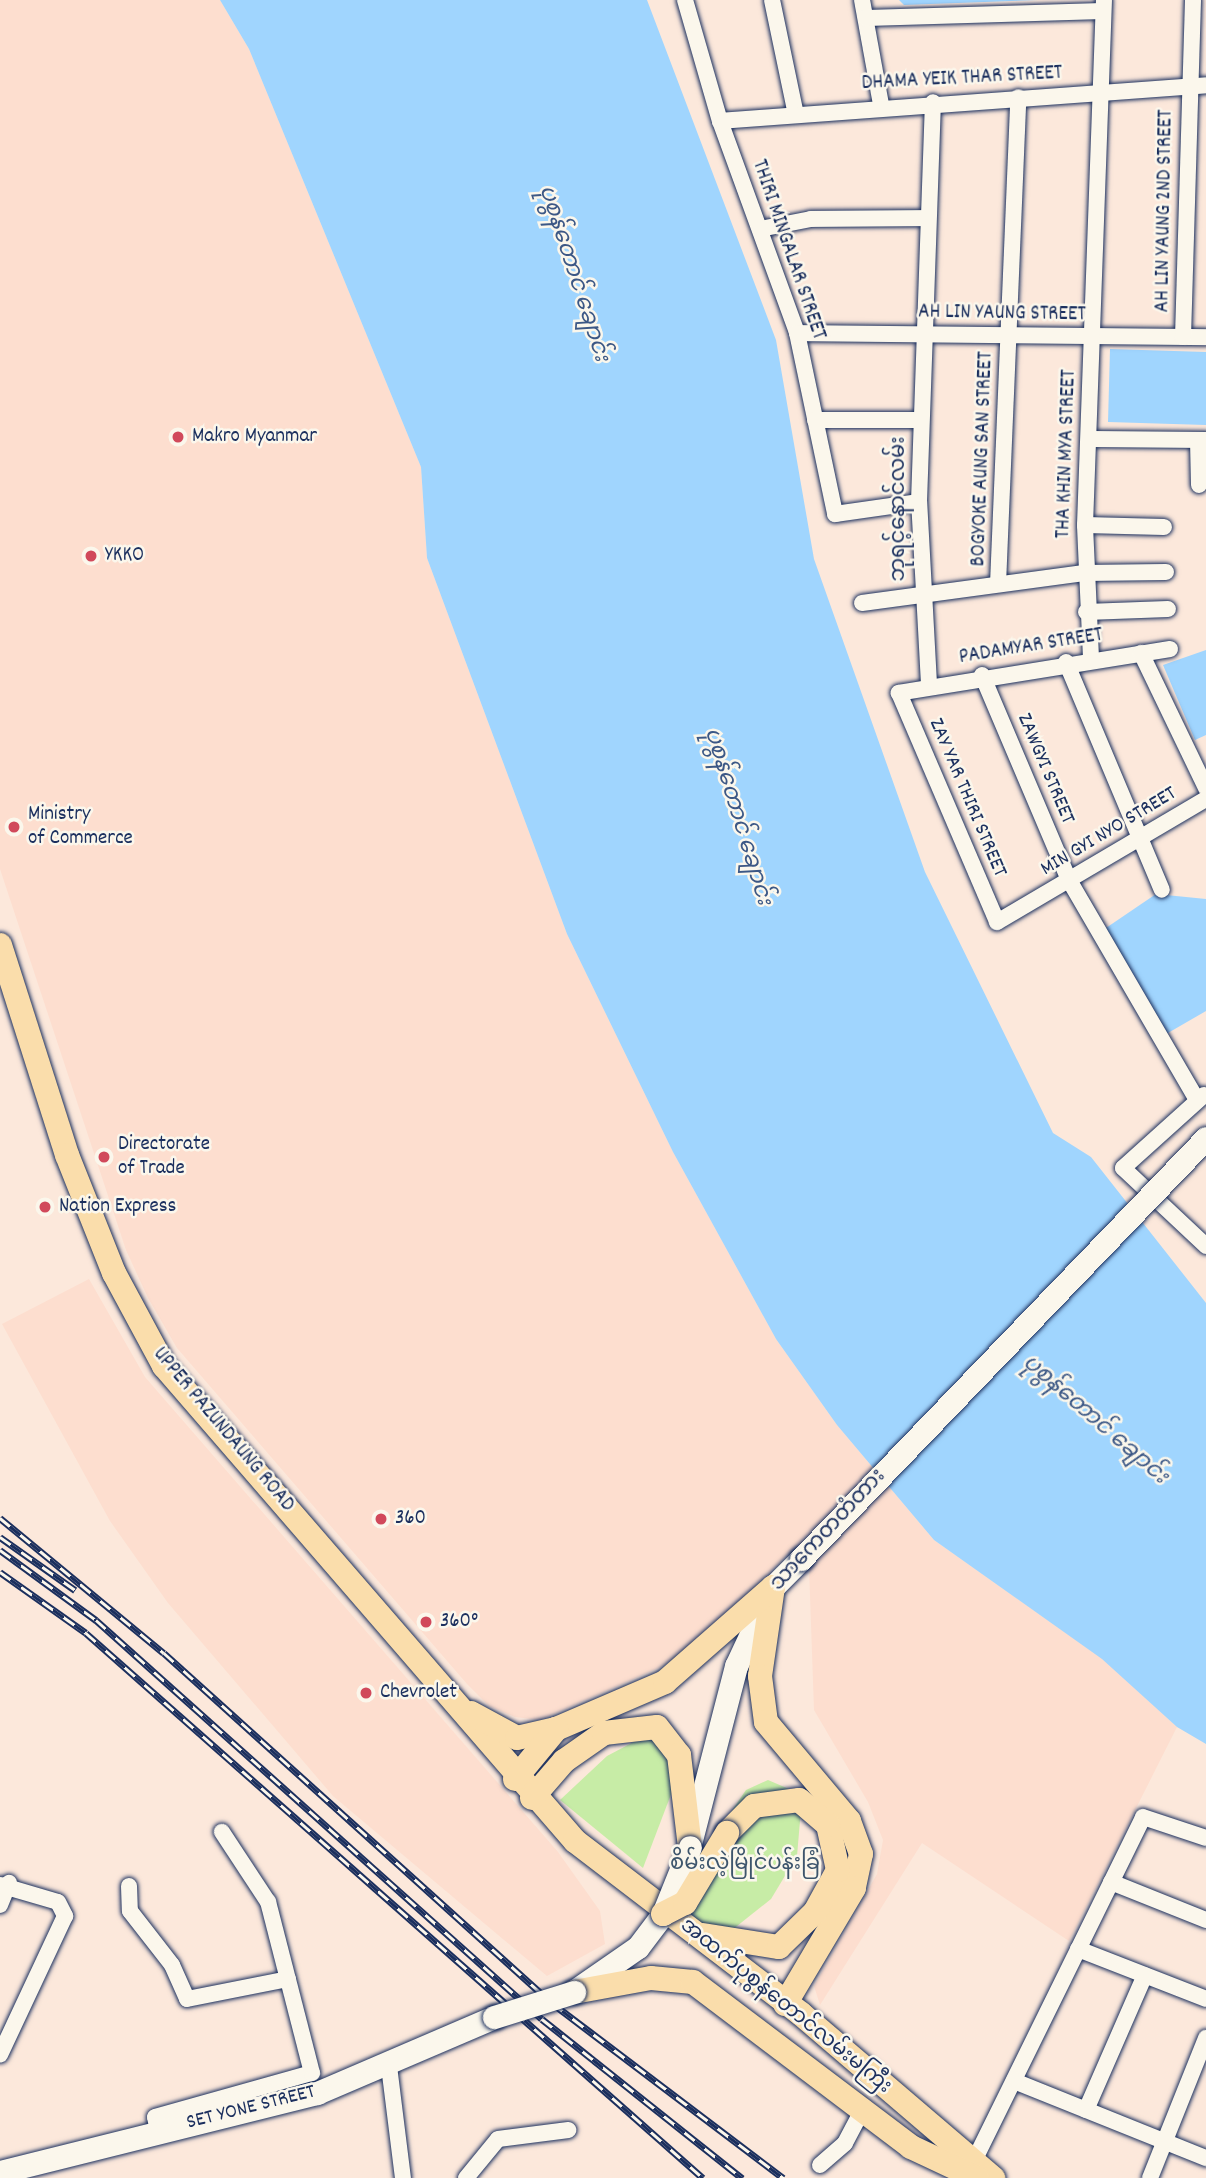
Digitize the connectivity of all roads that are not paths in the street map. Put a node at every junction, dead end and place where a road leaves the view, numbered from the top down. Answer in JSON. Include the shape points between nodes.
{"nodes":[{"id":1,"x":685,"y":0,"type":"edge"},
{"id":2,"x":772,"y":0,"type":"edge"},
{"id":3,"x":862,"y":0,"type":"edge"},
{"id":4,"x":1193,"y":0,"type":"edge"},
{"id":5,"x":1104,"y":5,"type":"edge"},
{"id":6,"x":866,"y":18,"type":"junction"},
{"id":7,"x":1198,"y":85,"type":"edge"},
{"id":8,"x":1100,"y":93,"type":"junction"},
{"id":9,"x":1018,"y":97,"type":"junction"},
{"id":10,"x":933,"y":102,"type":"junction"},
{"id":11,"x":881,"y":104,"type":"junction"},
{"id":12,"x":795,"y":110,"type":"junction"},
{"id":13,"x":720,"y":121,"type":"junction"},
{"id":14,"x":928,"y":218,"type":"junction"},
{"id":15,"x":761,"y":229,"type":"junction"},
{"id":16,"x":797,"y":333,"type":"junction"},
{"id":17,"x":922,"y":334,"type":"junction"},
{"id":18,"x":1009,"y":335,"type":"junction"},
{"id":19,"x":1092,"y":336,"type":"junction"},
{"id":20,"x":1183,"y":337,"type":"junction"},
{"id":21,"x":1206,"y":337,"type":"edge"},
{"id":22,"x":815,"y":420,"type":"junction"},
{"id":23,"x":920,"y":420,"type":"junction"},
{"id":24,"x":1092,"y":439,"type":"junction"},
{"id":25,"x":1202,"y":440,"type":"edge"},
{"id":26,"x":1199,"y":485,"type":"dead end"},
{"id":27,"x":919,"y":502,"type":"junction"},
{"id":28,"x":1085,"y":525,"type":"junction"},
{"id":29,"x":1164,"y":527,"type":"dead end"},
{"id":30,"x":1166,"y":572,"type":"dead end"},
{"id":31,"x":1084,"y":573,"type":"junction"},
{"id":32,"x":998,"y":584,"type":"junction"},
{"id":33,"x":921,"y":593,"type":"junction"},
{"id":34,"x":862,"y":603,"type":"dead end"},
{"id":35,"x":1168,"y":610,"type":"dead end"},
{"id":36,"x":1086,"y":612,"type":"junction"},
{"id":37,"x":1170,"y":649,"type":"dead end"},
{"id":38,"x":1141,"y":653,"type":"junction"},
{"id":39,"x":1091,"y":658,"type":"junction"},
{"id":40,"x":1066,"y":662,"type":"junction"},
{"id":41,"x":982,"y":675,"type":"junction"},
{"id":42,"x":929,"y":684,"type":"junction"},
{"id":43,"x":899,"y":690,"type":"joint"},
{"id":44,"x":1206,"y":788,"type":"edge"},
{"id":45,"x":1206,"y":799,"type":"edge"},
{"id":46,"x":1139,"y":840,"type":"junction"},
{"id":47,"x":1069,"y":880,"type":"junction"},
{"id":48,"x":1162,"y":890,"type":"dead end"},
{"id":49,"x":998,"y":922,"type":"joint"},
{"id":50,"x":0,"y":945,"type":"edge"},
{"id":51,"x":1202,"y":1097,"type":"edge"},
{"id":52,"x":1206,"y":1138,"type":"edge"},
{"id":53,"x":1206,"y":1246,"type":"edge"},
{"id":54,"x":773,"y":1587,"type":"junction"},
{"id":55,"x":458,"y":1705,"type":"junction"},
{"id":56,"x":556,"y":1729,"type":"junction"},
{"id":57,"x":523,"y":1788,"type":"junction"},
{"id":58,"x":222,"y":1832,"type":"dead end"},
{"id":59,"x":1206,"y":1838,"type":"edge"},
{"id":60,"x":690,"y":1847,"type":"junction"},
{"id":61,"x":1111,"y":1882,"type":"junction"},
{"id":62,"x":5,"y":1884,"type":"edge"},
{"id":63,"x":129,"y":1886,"type":"dead end"},
{"id":64,"x":0,"y":1905,"type":"edge"},
{"id":65,"x":663,"y":1914,"type":"junction"},
{"id":66,"x":1206,"y":1920,"type":"edge"},
{"id":67,"x":703,"y":1935,"type":"junction"},
{"id":68,"x":1078,"y":1949,"type":"junction"},
{"id":69,"x":1145,"y":1975,"type":"junction"},
{"id":70,"x":288,"y":1979,"type":"junction"},
{"id":71,"x":574,"y":1992,"type":"junction"},
{"id":72,"x":1206,"y":1999,"type":"edge"},
{"id":73,"x":785,"y":2004,"type":"junction"},
{"id":74,"x":494,"y":2017,"type":"joint"},
{"id":75,"x":1206,"y":2038,"type":"edge"},
{"id":76,"x":0,"y":2055,"type":"edge"},
{"id":77,"x":388,"y":2066,"type":"junction"},
{"id":78,"x":1014,"y":2081,"type":"junction"},
{"id":79,"x":864,"y":2107,"type":"junction"},
{"id":80,"x":1086,"y":2110,"type":"junction"},
{"id":81,"x":568,"y":2130,"type":"dead end"},
{"id":82,"x":158,"y":2131,"type":"junction"},
{"id":83,"x":1165,"y":2141,"type":"junction"},
{"id":84,"x":1206,"y":2158,"type":"edge"},
{"id":85,"x":820,"y":2165,"type":"dead end"},
{"id":86,"x":976,"y":2169,"type":"edge"},
{"id":87,"x":0,"y":2172,"type":"edge"},
{"id":88,"x":403,"y":2178,"type":"edge"},
{"id":89,"x":466,"y":2178,"type":"edge"},
{"id":90,"x":993,"y":2178,"type":"edge"},
{"id":91,"x":1150,"y":2178,"type":"edge"}],
"edges":[{"from":1,"to":13,"type":"street","name":"THIRI MINGALAR STREET"},
{"from":2,"to":12,"type":"street"},
{"from":3,"to":6,"type":"street"},
{"from":4,"to":7,"type":"street","name":"AH LIN YAUNG 2ND STREET"},
{"from":5,"to":6,"type":"street"},
{"from":5,"to":8,"type":"street","name":"THA KHIN MYA STREET"},
{"from":6,"to":11,"type":"street"},
{"from":7,"to":8,"type":"street","name":"DHAMA YEIK THAR STREET"},
{"from":7,"to":20,"type":"street","name":"AH LIN YAUNG 2ND STREET"},
{"from":8,"to":9,"type":"street","name":"DHAMA YEIK THAR STREET"},
{"from":8,"to":19,"type":"street","name":"THA KHIN MYA STREET"},
{"from":9,"to":10,"type":"street","name":"DHAMA YEIK THAR STREET"},
{"from":9,"to":18,"type":"street","name":"BOGYOKE AUNG SAN STREET"},
{"from":10,"to":11,"type":"street","name":"DHAMA YEIK THAR STREET"},
{"from":10,"to":14,"type":"street","name":"ဘုရင့်နောင်လမ်း"},
{"from":11,"to":12,"type":"street","name":"DHAMA YEIK THAR STREET"},
{"from":12,"to":13,"type":"street","name":"DHAMA YEIK THAR STREET"},
{"from":13,"to":15,"type":"street","name":"THIRI MINGALAR STREET"},
{"from":14,"to":15,"type":"street","via":[[811,219]]},
{"from":14,"to":17,"type":"street","name":"ဘုရင့်နောင်လမ်း"},
{"from":15,"to":16,"type":"street","name":"THIRI MINGALAR STREET"},
{"from":16,"to":17,"type":"street","name":"AH LIN YAUNG STREET"},
{"from":16,"to":22,"type":"street","name":"THIRI MINGALAR STREET"},
{"from":17,"to":18,"type":"street","name":"AH LIN YAUNG STREET"},
{"from":17,"to":23,"type":"street","name":"ဘုရင့်နောင်လမ်း"},
{"from":18,"to":19,"type":"street","name":"AH LIN YAUNG STREET"},
{"from":18,"to":32,"type":"street","name":"BOGYOKE AUNG SAN STREET"},
{"from":19,"to":20,"type":"street","name":"AH LIN YAUNG STREET"},
{"from":19,"to":24,"type":"street","name":"THA KHIN MYA STREET"},
{"from":20,"to":21,"type":"street","name":"AH LIN YAUNG STREET"},
{"from":22,"to":23,"type":"street"},
{"from":22,"to":27,"type":"street","name":"THIRI MINGALAR STREET","via":[[837,516]]},
{"from":23,"to":27,"type":"street","name":"ဘုရင့်နောင်လမ်း"},
{"from":24,"to":25,"type":"street"},
{"from":24,"to":28,"type":"street","name":"THA KHIN MYA STREET"},
{"from":25,"to":26,"type":"street"},
{"from":27,"to":33,"type":"street","name":"ဘုရင့်နောင်လမ်း"},
{"from":28,"to":29,"type":"street"},
{"from":28,"to":31,"type":"street","name":"THA KHIN MYA STREET"},
{"from":30,"to":31,"type":"street"},
{"from":31,"to":32,"type":"street"},
{"from":31,"to":36,"type":"street","name":"THA KHIN MYA STREET"},
{"from":32,"to":33,"type":"street"},
{"from":33,"to":34,"type":"street"},
{"from":33,"to":42,"type":"street","name":"ဘုရင့်နောင်လမ်း"},
{"from":35,"to":36,"type":"street"},
{"from":36,"to":39,"type":"street","name":"THA KHIN MYA STREET"},
{"from":37,"to":38,"type":"street","name":"PADAMYAR STREET"},
{"from":38,"to":39,"type":"street","name":"PADAMYAR STREET"},
{"from":38,"to":44,"type":"street"},
{"from":39,"to":40,"type":"street","name":"PADAMYAR STREET"},
{"from":40,"to":41,"type":"street","name":"PADAMYAR STREET"},
{"from":40,"to":46,"type":"street"},
{"from":41,"to":42,"type":"street","name":"PADAMYAR STREET"},
{"from":41,"to":47,"type":"street","name":"ZAWGYI STREET"},
{"from":42,"to":43,"type":"street","name":"PADAMYAR STREET"},
{"from":43,"to":49,"type":"street","name":"ZAY YAR THIRI STREET"},
{"from":45,"to":46,"type":"street","name":"MIN GYI NYO STREET"},
{"from":46,"to":47,"type":"street","name":"MIN GYI NYO STREET"},
{"from":46,"to":48,"type":"street"},
{"from":47,"to":49,"type":"street","name":"MIN GYI NYO STREET"},
{"from":47,"to":51,"type":"street","name":"ZAWGYI STREET"},
{"from":50,"to":55,"type":"main road","name":"UPPER PAZUNDAUNG ROAD","via":[[67,1155],[136,1320],[164,1366]]},
{"from":51,"to":53,"type":"street","via":[[1123,1168]]},
{"from":52,"to":54,"type":"main road","name":"သာကေတတံတား","bridge":true},
{"from":54,"to":56,"type":"main road","via":[[674,1676]]},
{"from":54,"to":60,"type":"main road","name":"သာကေတတံတား","via":[[736,1666]]},
{"from":54,"to":73,"type":"main road","via":[[760,1676],[765,1722],[849,1821],[861,1854],[854,1888]]},
{"from":55,"to":56,"type":"main road","via":[[517,1738]]},
{"from":55,"to":57,"type":"main road","name":"UPPER PAZUNDAUNG ROAD"},
{"from":56,"to":57,"type":"main road"},
{"from":57,"to":60,"type":"main road","via":[[604,1733],[657,1727],[680,1755]]},
{"from":57,"to":67,"type":"main road","name":"အထက်ပုစွန်တောင်လမ်းမကြီး","via":[[623,1881]]},
{"from":58,"to":70,"type":"street","via":[[268,1902]]},
{"from":59,"to":61,"type":"street","via":[[1143,1817]]},
{"from":60,"to":65,"type":"main road","name":"သာကေတတံတား","bridge":true},
{"from":61,"to":66,"type":"street"},
{"from":61,"to":68,"type":"street"},
{"from":62,"to":64,"type":"street"},
{"from":62,"to":76,"type":"street","via":[[58,1902],[65,1916]]},
{"from":63,"to":70,"type":"street","via":[[130,1911],[172,1965],[187,1999]]},
{"from":65,"to":67,"type":"main road","bridge":true,"via":[[685,1902],[727,1833],[754,1806],[799,1800],[828,1825],[838,1870],[814,1912],[779,1947]]},
{"from":65,"to":71,"type":"main road","name":"သာကေတတံတား","via":[[638,1947]]},
{"from":67,"to":73,"type":"main road","name":"အထက်ပုစွန်တောင်လမ်းမကြီး"},
{"from":68,"to":69,"type":"street"},
{"from":68,"to":78,"type":"street"},
{"from":69,"to":72,"type":"street"},
{"from":69,"to":80,"type":"street"},
{"from":70,"to":82,"type":"street","via":[[312,2073],[155,2117]]},
{"from":71,"to":74,"type":"main road","name":"သာကေတတံတား","bridge":true},
{"from":71,"to":79,"type":"main road","via":[[651,1978],[693,1982]]},
{"from":73,"to":86,"type":"main road","name":"အထက်ပုစွန်တောင်လမ်းမကြီး"},
{"from":74,"to":77,"type":"main road","name":"SET YONE STREET"},
{"from":75,"to":83,"type":"street"},
{"from":77,"to":82,"type":"main road","name":"SET YONE STREET","via":[[317,2093]]},
{"from":77,"to":88,"type":"street"},
{"from":78,"to":80,"type":"street"},
{"from":78,"to":86,"type":"street"},
{"from":79,"to":85,"type":"street","via":[[845,2143]]},
{"from":79,"to":86,"type":"main road","via":[[911,2147]]},
{"from":80,"to":83,"type":"street"},
{"from":81,"to":89,"type":"street","via":[[498,2139]]},
{"from":82,"to":87,"type":"main road","name":"SET YONE STREET"},
{"from":83,"to":84,"type":"street"},
{"from":83,"to":91,"type":"street"},
{"from":86,"to":90,"type":"main road","name":"အထက်ပုစွန်တောင်လမ်းမကြီး"}]}
